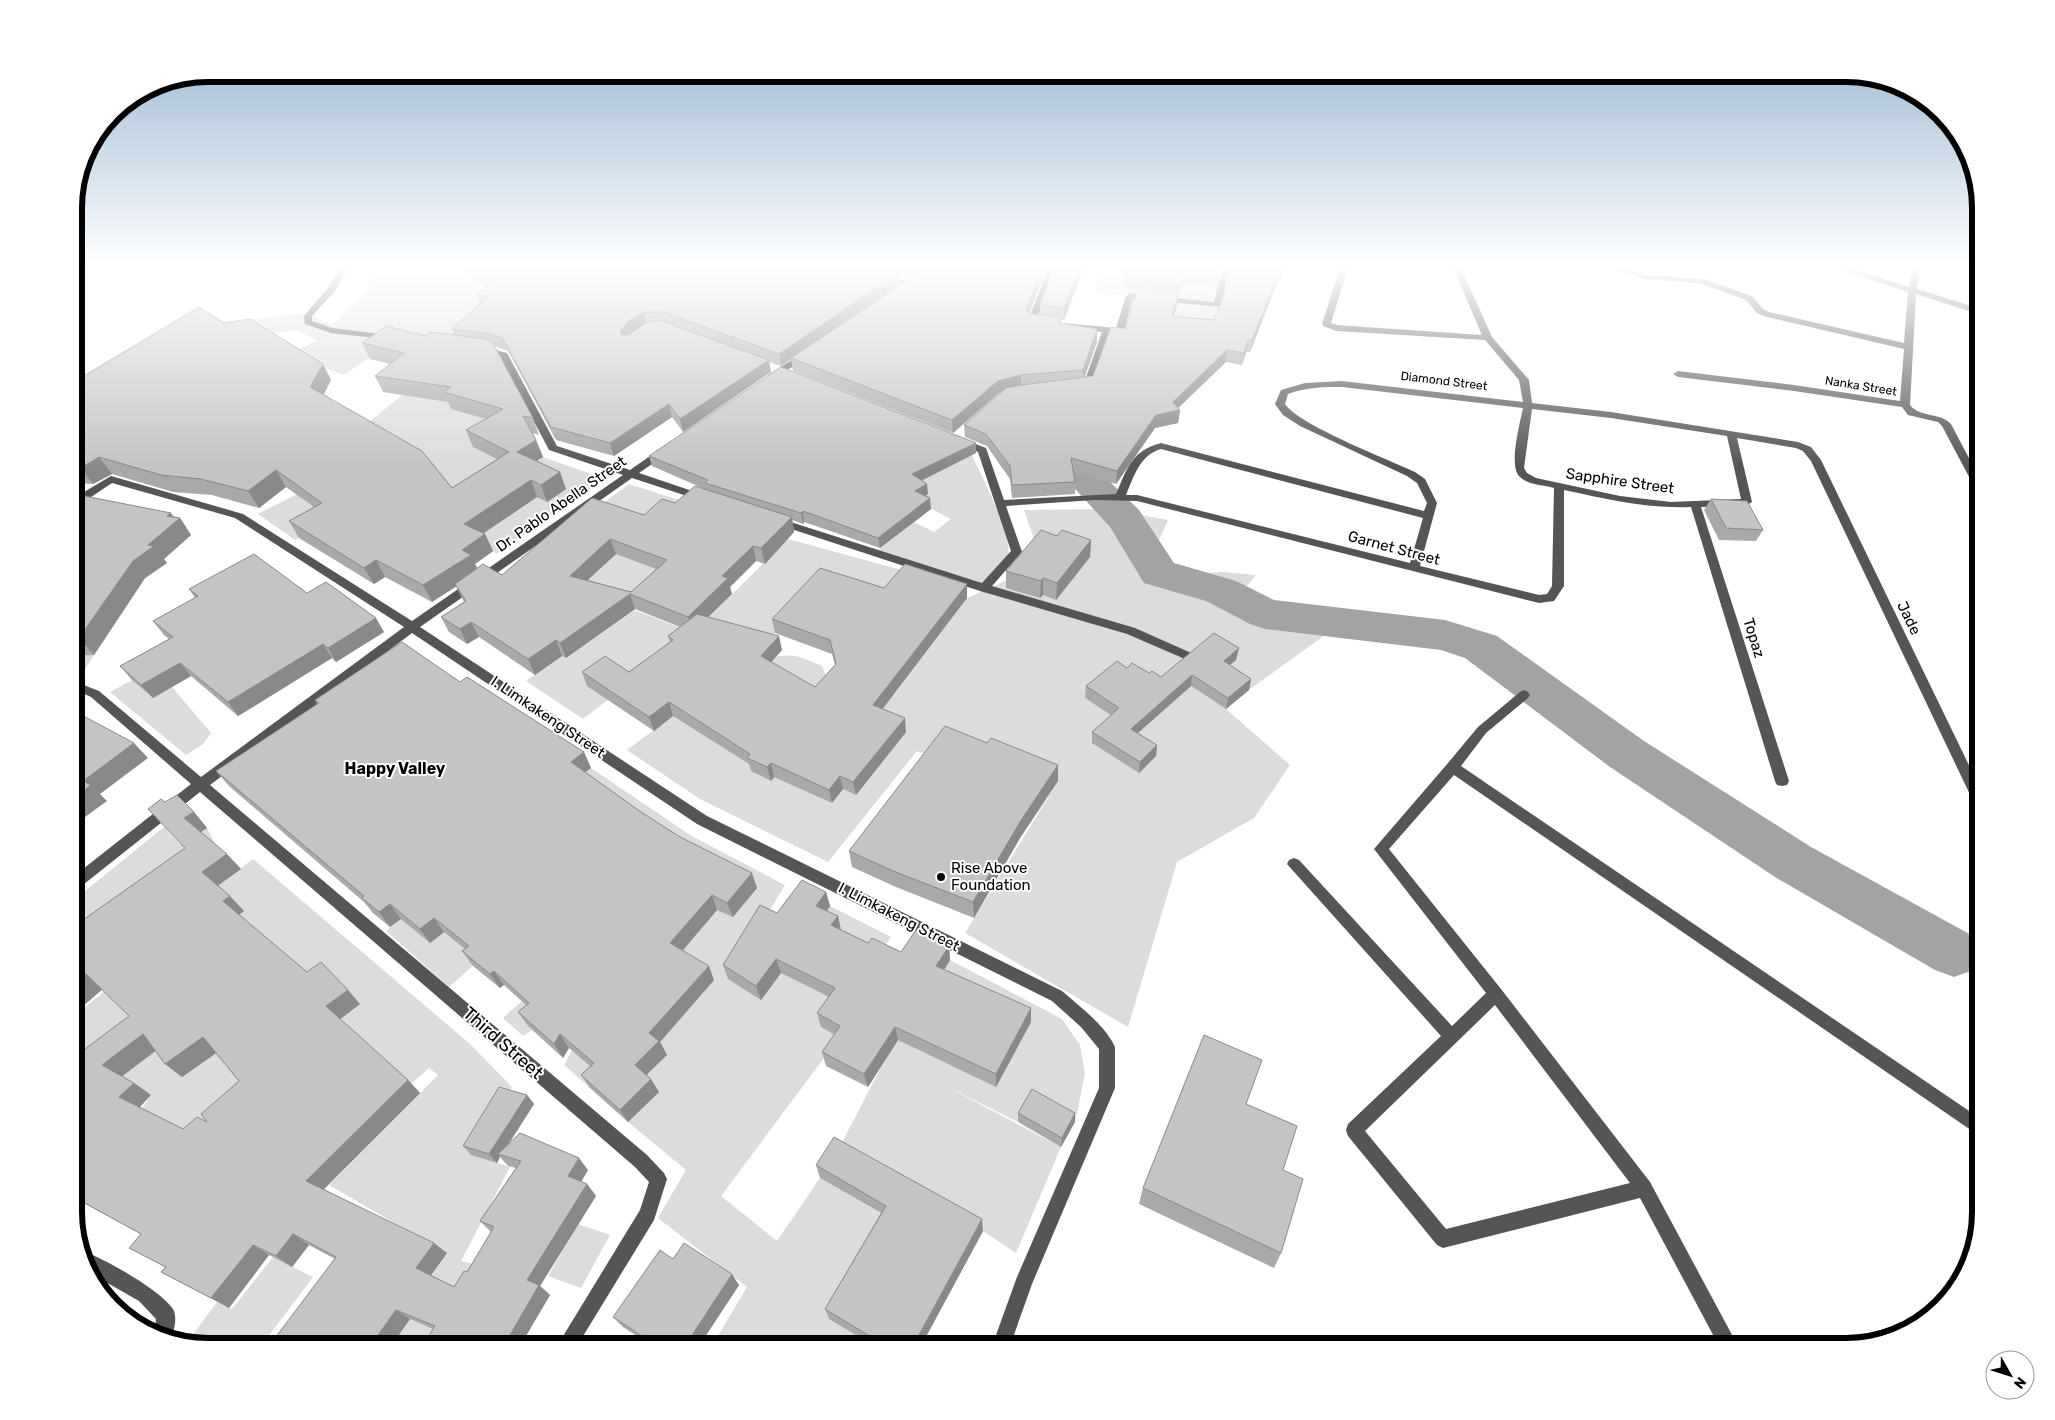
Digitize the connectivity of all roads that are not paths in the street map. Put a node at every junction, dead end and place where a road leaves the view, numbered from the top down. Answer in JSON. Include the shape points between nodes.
{"nodes":[{"id":1,"x":363,"y":334,"type":"edge"},
{"id":2,"x":1106,"y":334,"type":"edge"},
{"id":3,"x":1431,"y":334,"type":"edge"},
{"id":4,"x":1486,"y":334,"type":"edge"},
{"id":5,"x":1853,"y":334,"type":"edge"},
{"id":6,"x":1909,"y":334,"type":"edge"},
{"id":7,"x":1488,"y":338,"type":"junction"},
{"id":8,"x":398,"y":339,"type":"edge"},
{"id":9,"x":1908,"y":347,"type":"junction"},
{"id":10,"x":475,"y":348,"type":"edge"},
{"id":11,"x":813,"y":349,"type":"edge"},
{"id":12,"x":1678,"y":374,"type":"dead end"},
{"id":13,"x":765,"y":382,"type":"edge"},
{"id":14,"x":1069,"y":388,"type":"edge"},
{"id":15,"x":1528,"y":405,"type":"junction"},
{"id":16,"x":1905,"y":405,"type":"junction"},
{"id":17,"x":961,"y":433,"type":"dead end"},
{"id":18,"x":1730,"y":434,"type":"junction"},
{"id":19,"x":670,"y":447,"type":"edge"},
{"id":20,"x":1806,"y":448,"type":"joint"},
{"id":21,"x":1972,"y":473,"type":"edge"},
{"id":22,"x":630,"y":474,"type":"junction"},
{"id":23,"x":1560,"y":487,"type":"junction"},
{"id":24,"x":83,"y":496,"type":"edge"},
{"id":25,"x":1116,"y":497,"type":"junction"},
{"id":26,"x":715,"y":502,"type":"edge"},
{"id":27,"x":1001,"y":504,"type":"junction"},
{"id":28,"x":1695,"y":504,"type":"junction"},
{"id":29,"x":762,"y":516,"type":"edge"},
{"id":30,"x":1429,"y":516,"type":"junction"},
{"id":31,"x":1414,"y":569,"type":"junction"},
{"id":32,"x":984,"y":588,"type":"junction"},
{"id":33,"x":412,"y":627,"type":"junction"},
{"id":34,"x":1185,"y":655,"type":"edge"},
{"id":35,"x":83,"y":689,"type":"edge"},
{"id":36,"x":1524,"y":695,"type":"dead end"},
{"id":37,"x":1453,"y":767,"type":"junction"},
{"id":38,"x":1782,"y":781,"type":"dead end"},
{"id":39,"x":201,"y":784,"type":"junction"},
{"id":40,"x":1972,"y":784,"type":"edge"},
{"id":41,"x":1294,"y":864,"type":"dead end"},
{"id":42,"x":83,"y":877,"type":"edge"},
{"id":43,"x":1496,"y":994,"type":"junction"},
{"id":44,"x":1452,"y":1037,"type":"junction"},
{"id":45,"x":1972,"y":1123,"type":"edge"},
{"id":46,"x":1644,"y":1188,"type":"junction"},
{"id":47,"x":95,"y":1266,"type":"edge"},
{"id":48,"x":164,"y":1329,"type":"edge"},
{"id":49,"x":571,"y":1338,"type":"edge"},
{"id":50,"x":1004,"y":1338,"type":"edge"},
{"id":51,"x":1726,"y":1338,"type":"edge"}],
"edges":[{"from":1,"to":8,"type":"street"},
{"from":2,"to":14,"type":"street","via":[[1088,386]]},
{"from":3,"to":7,"type":"street"},
{"from":4,"to":7,"type":"street","name":"Sapphire Street"},
{"from":5,"to":9,"type":"street"},
{"from":6,"to":9,"type":"street","name":"Nanka Street"},
{"from":7,"to":15,"type":"street","name":"Sapphire Street","via":[[1524,380]]},
{"from":9,"to":16,"type":"street","name":"Nanka Street"},
{"from":10,"to":22,"type":"street","via":[[504,355],[553,448]]},
{"from":11,"to":13,"type":"street"},
{"from":12,"to":16,"type":"street","name":"Nanka Street"},
{"from":15,"to":18,"type":"street","name":"Diamond Street"},
{"from":15,"to":23,"type":"street","name":"Sapphire Street","via":[[1519,468],[1524,476]]},
{"from":15,"to":30,"type":"street","name":"Diamond Street","via":[[1342,384],[1310,385],[1284,392],[1280,404],[1286,414],[1421,481],[1432,502]]},
{"from":16,"to":21,"type":"street","via":[[1910,414],[1941,420],[1946,424]]},
{"from":17,"to":27,"type":"street","via":[[954,439],[982,450]]},
{"from":18,"to":20,"type":"street","name":"Diamond Street","via":[[1789,442]]},
{"from":18,"to":28,"type":"street","name":"Sapphire Street","via":[[1747,502]]},
{"from":19,"to":22,"type":"street","name":"Dr. Pablo Abella Street"},
{"from":20,"to":40,"type":"street","name":"Jade","via":[[1816,460]]},
{"from":22,"to":26,"type":"street"},
{"from":22,"to":33,"type":"street","name":"Dr. Pablo Abella Street"},
{"from":23,"to":28,"type":"street","name":"Sapphire Street","via":[[1648,502]]},
{"from":23,"to":31,"type":"street","name":"Garnet Street","via":[[1558,586],[1550,598],[1529,598]]},
{"from":24,"to":33,"type":"street","name":"I. Limkakeng Street","via":[[110,479],[239,516]]},
{"from":25,"to":27,"type":"street","name":"Garnet Street"},
{"from":25,"to":30,"type":"street","via":[[1146,450],[1161,446]]},
{"from":25,"to":31,"type":"street","name":"Garnet Street","via":[[1165,504]]},
{"from":27,"to":32,"type":"street","via":[[1017,552]]},
{"from":28,"to":38,"type":"street","name":"Topaz"},
{"from":29,"to":32,"type":"street"},
{"from":30,"to":31,"type":"street","name":"Diamond Street"},
{"from":32,"to":34,"type":"street","via":[[1131,631]]},
{"from":33,"to":39,"type":"street","name":"Dr. Pablo Abella Street"},
{"from":33,"to":50,"type":"street","name":"I. Limkakeng Street","via":[[702,820],[1057,996],[1086,1022],[1107,1047],[1107,1088],[1023,1283]]},
{"from":35,"to":39,"type":"street","via":[[95,694]]},
{"from":36,"to":37,"type":"street","via":[[1482,730]]},
{"from":37,"to":43,"type":"street","via":[[1381,849]]},
{"from":37,"to":45,"type":"street"},
{"from":39,"to":42,"type":"street","name":"Dr. Pablo Abella Street"},
{"from":39,"to":49,"type":"street","name":"Third Street","via":[[634,1154],[658,1179],[648,1214]]},
{"from":41,"to":44,"type":"street"},
{"from":43,"to":44,"type":"street"},
{"from":43,"to":46,"type":"street"},
{"from":44,"to":46,"type":"street","via":[[1354,1130],[1443,1239]]},
{"from":46,"to":51,"type":"street"},
{"from":47,"to":48,"type":"street","via":[[145,1294],[166,1316]]}]}
